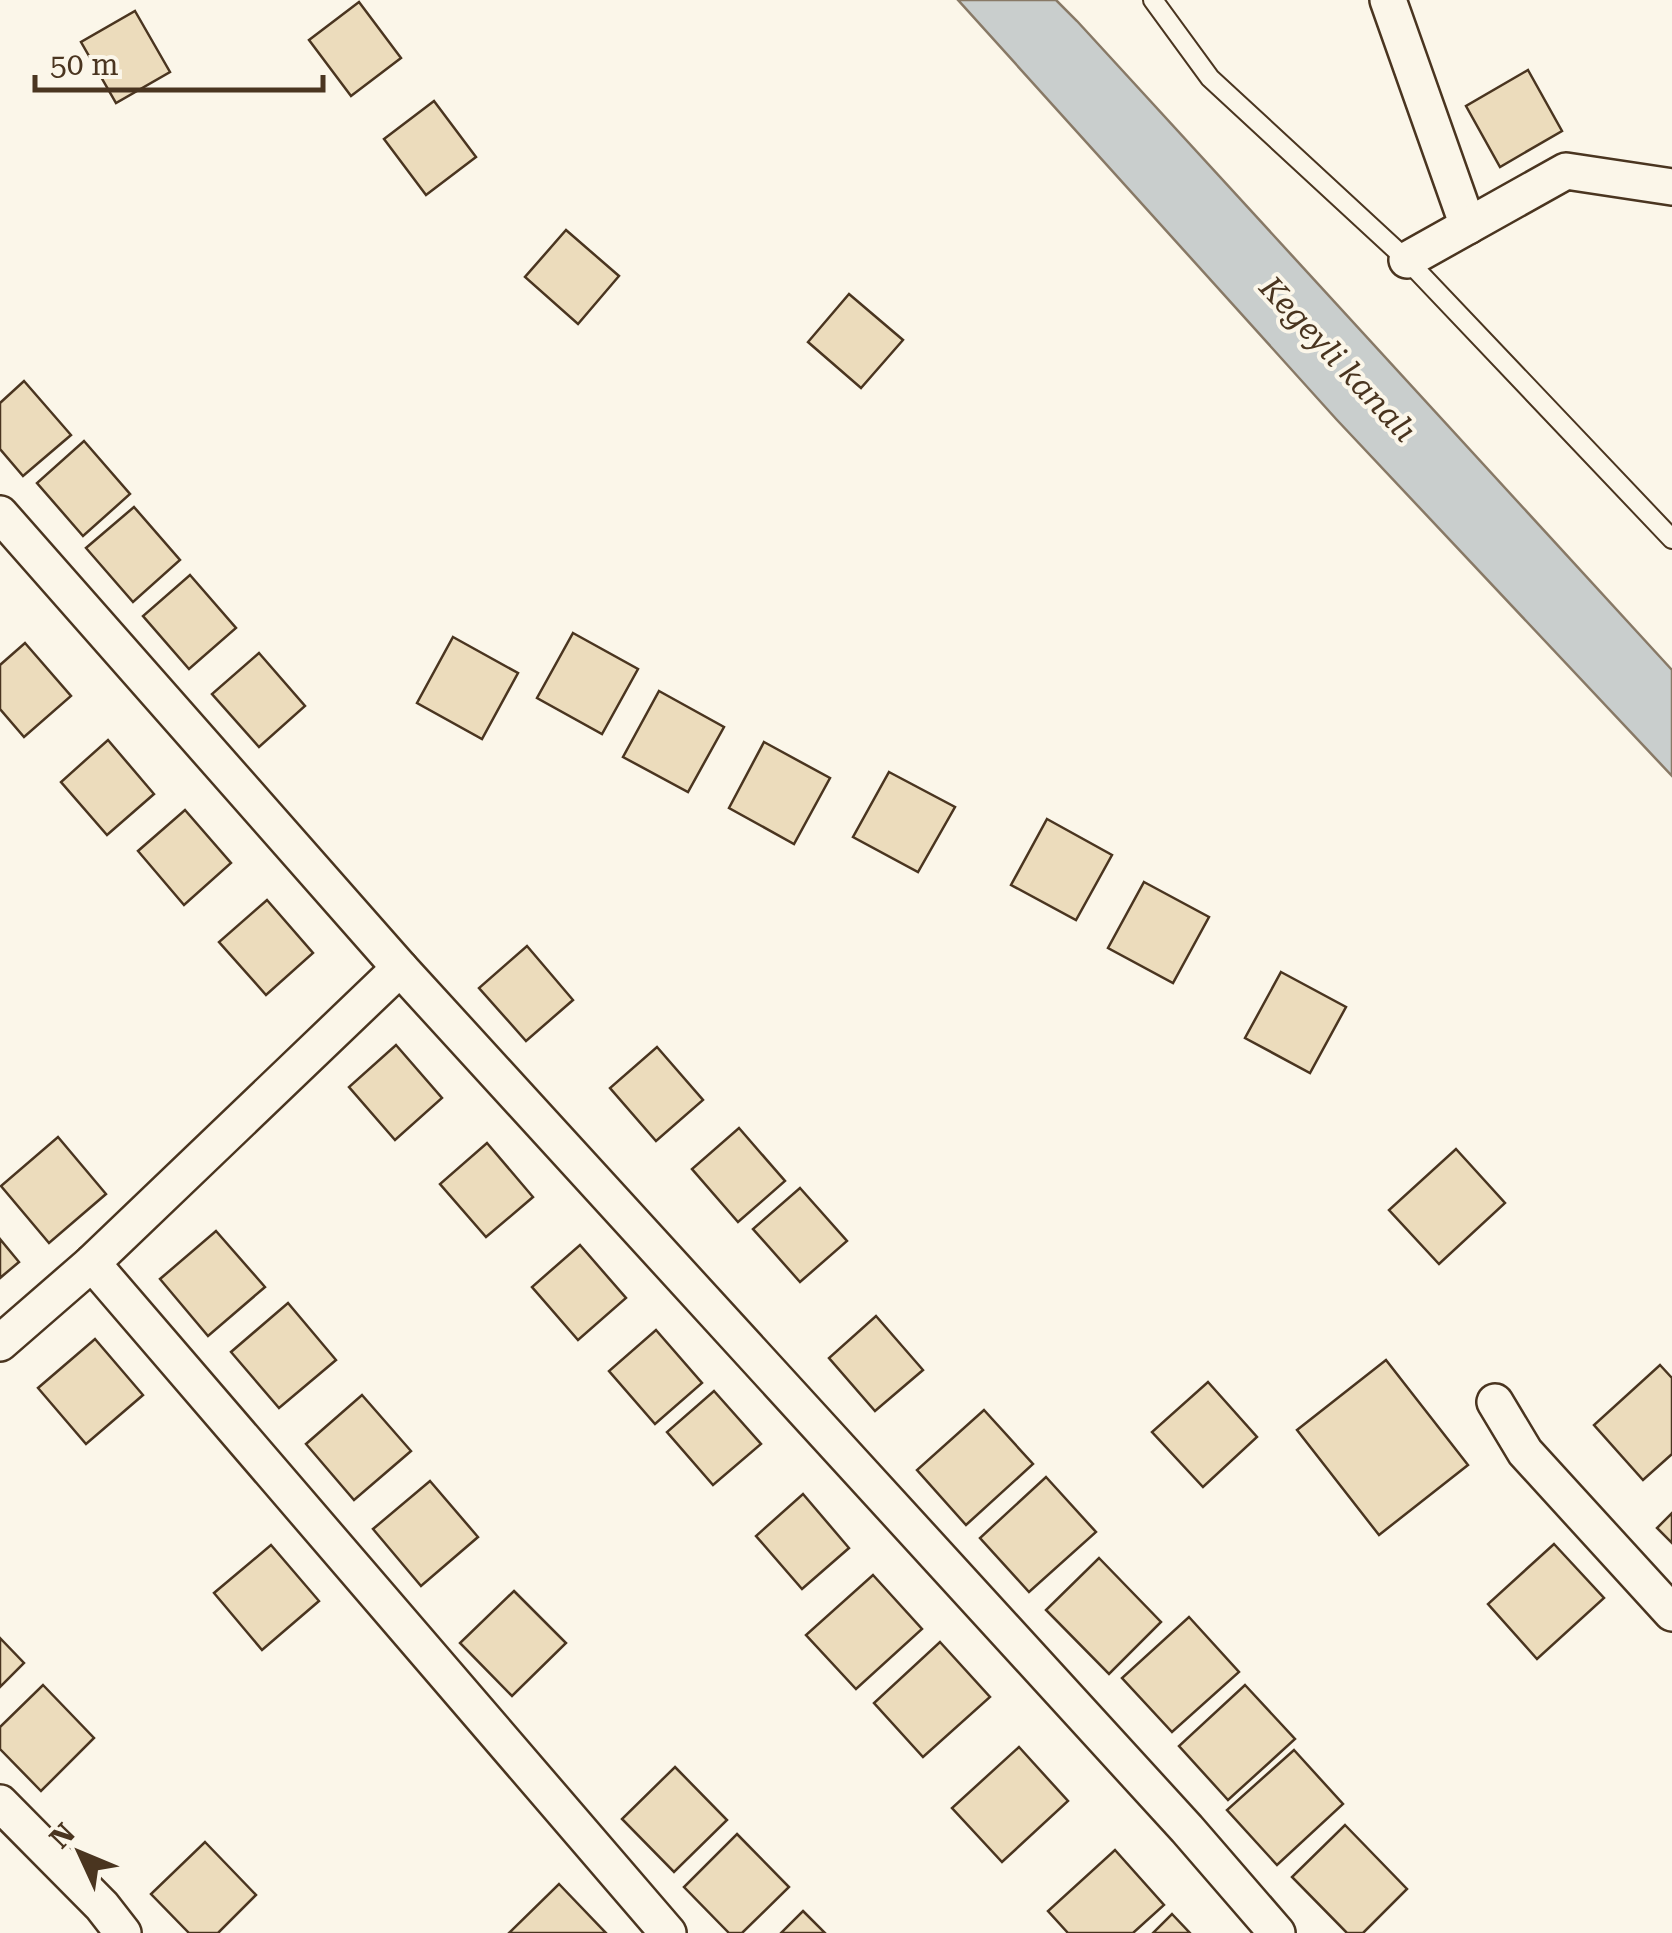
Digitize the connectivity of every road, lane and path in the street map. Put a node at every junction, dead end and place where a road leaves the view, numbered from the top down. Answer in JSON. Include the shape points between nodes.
{"nodes":[{"id":1,"x":1153,"y":0,"type":"edge"},
{"id":2,"x":1388,"y":0,"type":"edge"},
{"id":3,"x":1672,"y":187,"type":"edge"},
{"id":4,"x":1468,"y":226,"type":"junction"},
{"id":5,"x":1406,"y":260,"type":"junction"},
{"id":6,"x":0,"y":514,"type":"edge"},
{"id":7,"x":1672,"y":539,"type":"edge"},
{"id":8,"x":400,"y":968,"type":"junction"},
{"id":9,"x":92,"y":1263,"type":"junction"},
{"id":10,"x":0,"y":1343,"type":"edge"},
{"id":11,"x":1495,"y":1402,"type":"dead end"},
{"id":12,"x":1672,"y":1613,"type":"edge"},
{"id":13,"x":0,"y":1803,"type":"edge"},
{"id":14,"x":123,"y":1933,"type":"edge"},
{"id":15,"x":668,"y":1933,"type":"edge"},
{"id":16,"x":1278,"y":1933,"type":"edge"}],
"edges":[{"from":1,"to":5,"type":"lane","via":[[1210,78]]},
{"from":2,"to":4,"type":"street"},
{"from":3,"to":4,"type":"street","via":[[1566,170]]},
{"from":4,"to":5,"type":"street"},
{"from":5,"to":7,"type":"lane"},
{"from":6,"to":8,"type":"street"},
{"from":8,"to":9,"type":"street"},
{"from":8,"to":16,"type":"street"},
{"from":9,"to":10,"type":"street"},
{"from":9,"to":15,"type":"street"},
{"from":11,"to":12,"type":"street","via":[[1525,1452]]},
{"from":13,"to":14,"type":"street"}]}
